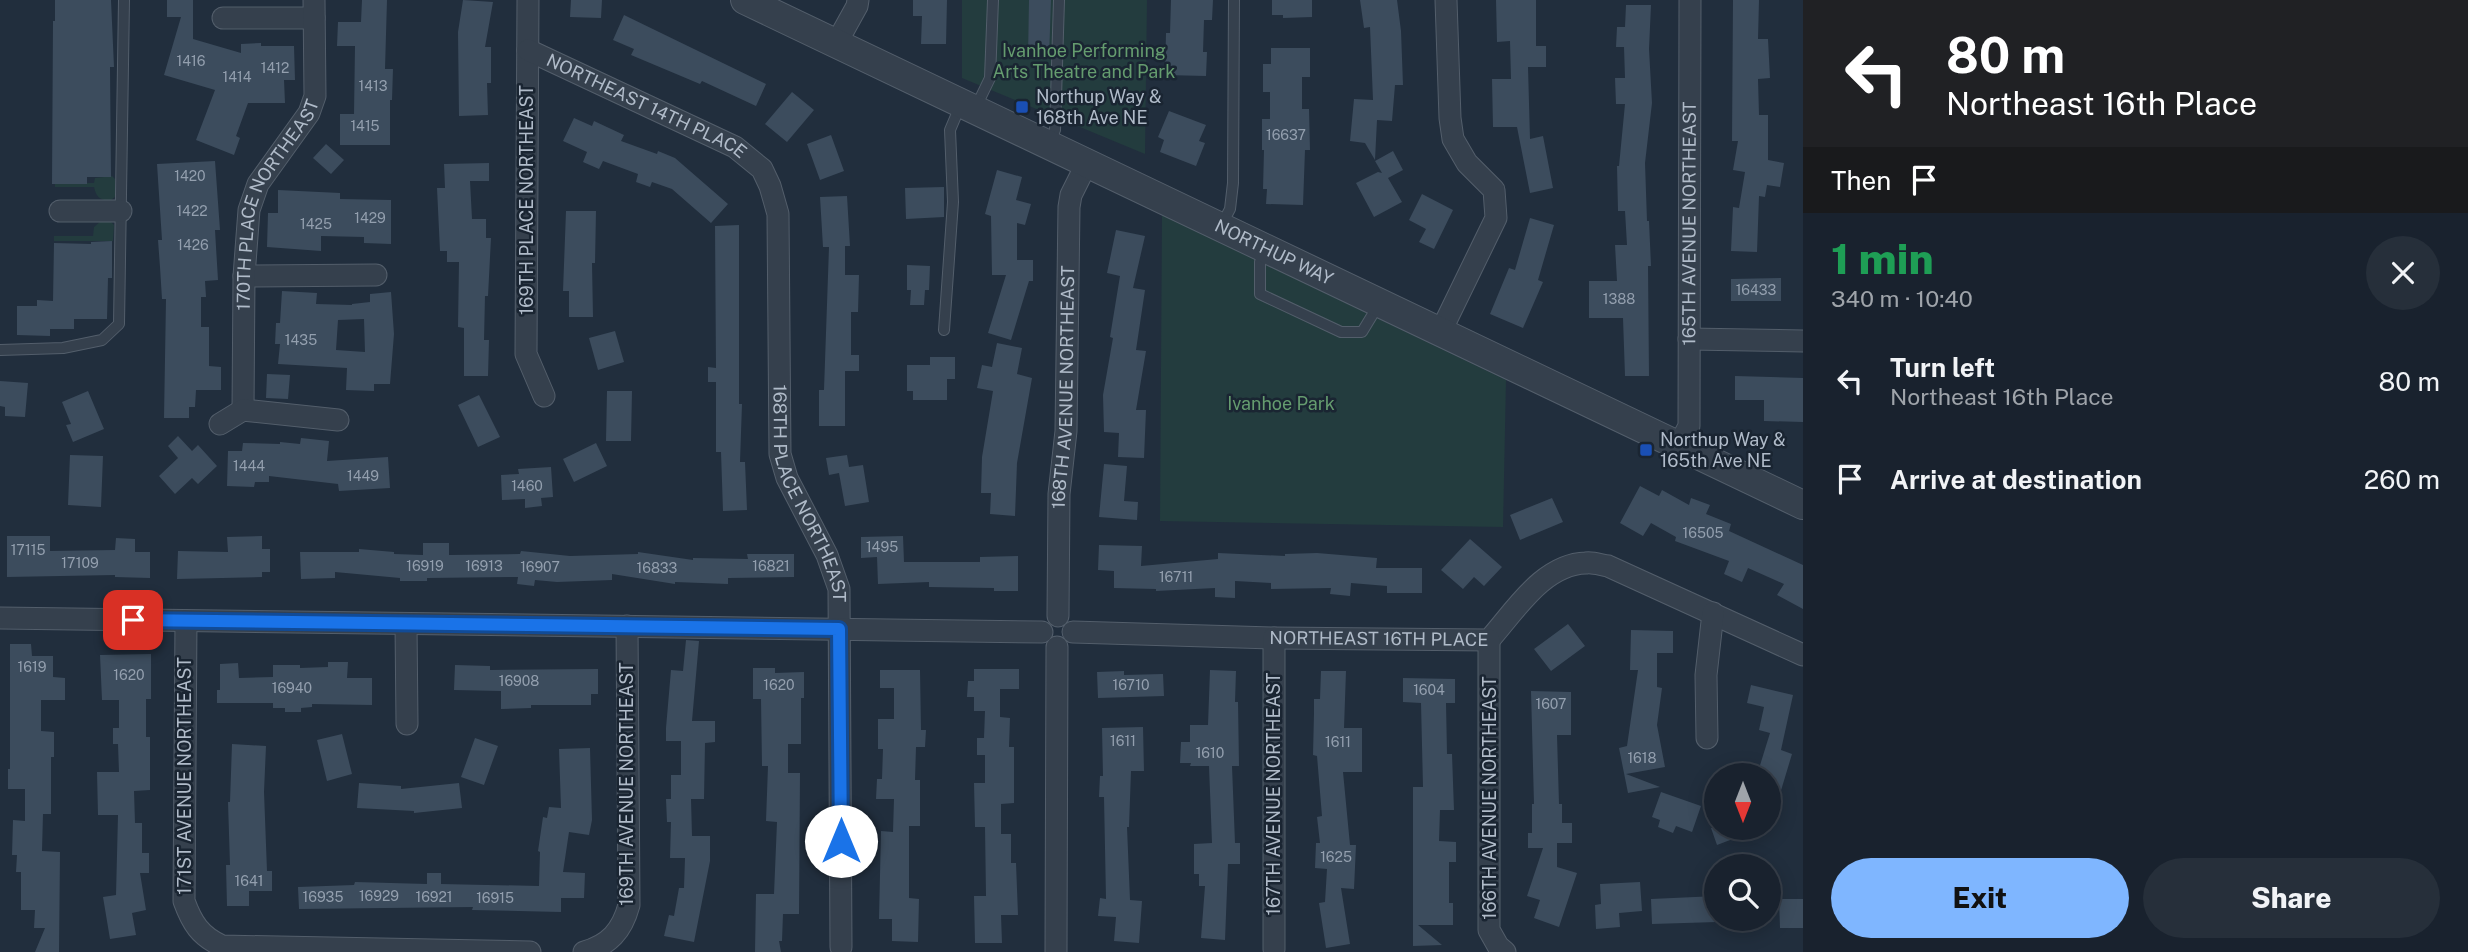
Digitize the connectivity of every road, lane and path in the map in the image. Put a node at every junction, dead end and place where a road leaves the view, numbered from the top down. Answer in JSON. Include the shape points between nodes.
{"nodes":[{"id":1,"x":124,"y":0,"type":"edge"},
{"id":2,"x":528,"y":0,"type":"edge"},
{"id":3,"x":745,"y":0,"type":"edge"},
{"id":4,"x":858,"y":0,"type":"edge"},
{"id":5,"x":993,"y":0,"type":"edge"},
{"id":6,"x":1059,"y":0,"type":"edge"},
{"id":7,"x":1234,"y":0,"type":"edge"},
{"id":8,"x":1446,"y":0,"type":"edge"},
{"id":9,"x":1690,"y":0,"type":"edge"},
{"id":10,"x":314,"y":9,"type":"edge"},
{"id":11,"x":223,"y":18,"type":"dead end"},
{"id":12,"x":836,"y":44,"type":"junction"},
{"id":13,"x":528,"y":50,"type":"junction"},
{"id":14,"x":968,"y":107,"type":"junction"},
{"id":15,"x":1049,"y":144,"type":"junction"},
{"id":16,"x":1087,"y":163,"type":"junction"},
{"id":17,"x":762,"y":169,"type":"joint"},
{"id":18,"x":60,"y":211,"type":"dead end"},
{"id":19,"x":121,"y":211,"type":"junction"},
{"id":20,"x":1221,"y":227,"type":"junction"},
{"id":21,"x":1265,"y":249,"type":"junction"},
{"id":22,"x":376,"y":275,"type":"dead end"},
{"id":23,"x":244,"y":276,"type":"junction"},
{"id":24,"x":1379,"y":303,"type":"junction"},
{"id":25,"x":944,"y":330,"type":"dead end"},
{"id":26,"x":1441,"y":331,"type":"junction"},
{"id":27,"x":1689,"y":340,"type":"junction"},
{"id":28,"x":1803,"y":341,"type":"edge"},
{"id":29,"x":0,"y":350,"type":"edge"},
{"id":30,"x":544,"y":396,"type":"dead end"},
{"id":31,"x":243,"y":410,"type":"junction"},
{"id":32,"x":338,"y":421,"type":"dead end"},
{"id":33,"x":220,"y":424,"type":"dead end"},
{"id":34,"x":1679,"y":446,"type":"junction"},
{"id":35,"x":1803,"y":505,"type":"edge"},
{"id":36,"x":1713,"y":613,"type":"junction"},
{"id":37,"x":1058,"y":616,"type":"junction"},
{"id":38,"x":0,"y":618,"type":"edge"},
{"id":39,"x":186,"y":621,"type":"junction"},
{"id":40,"x":406,"y":624,"type":"junction"},
{"id":41,"x":627,"y":626,"type":"junction"},
{"id":42,"x":839,"y":629,"type":"junction"},
{"id":43,"x":1042,"y":632,"type":"junction"},
{"id":44,"x":1275,"y":638,"type":"junction"},
{"id":45,"x":1065,"y":640,"type":"junction"},
{"id":46,"x":1489,"y":640,"type":"junction"},
{"id":47,"x":1803,"y":655,"type":"edge"},
{"id":48,"x":407,"y":724,"type":"dead end"},
{"id":49,"x":1707,"y":738,"type":"dead end"},
{"id":50,"x":841,"y":947,"type":"dead end"},
{"id":51,"x":1274,"y":949,"type":"dead end"},
{"id":52,"x":530,"y":952,"type":"edge"},
{"id":53,"x":584,"y":952,"type":"edge"},
{"id":54,"x":1056,"y":952,"type":"edge"},
{"id":55,"x":1505,"y":952,"type":"edge"}],
"edges":[{"from":1,"to":19,"type":"lane"},
{"from":2,"to":13,"type":"street","name":"169TH PLACE NORTHEAST"},
{"from":3,"to":12,"type":"street","name":"NORTHUP WAY"},
{"from":4,"to":12,"type":"street"},
{"from":5,"to":14,"type":"lane","via":[[990,78]]},
{"from":6,"to":15,"type":"lane","via":[[1055,130]]},
{"from":7,"to":20,"type":"lane","via":[[1233,183],[1230,209]]},
{"from":8,"to":26,"type":"street","via":[[1453,139],[1467,163],[1494,190],[1496,218]]},
{"from":9,"to":27,"type":"street","name":"165TH AVENUE NORTHEAST"},
{"from":10,"to":11,"type":"street"},
{"from":10,"to":23,"type":"street","name":"170TH PLACE NORTHEAST","via":[[315,96],[309,113],[258,184],[249,210]]},
{"from":12,"to":14,"type":"street","name":"NORTHUP WAY"},
{"from":13,"to":17,"type":"street","name":"NORTHEAST 14TH PLACE","via":[[735,147]]},
{"from":13,"to":30,"type":"street","name":"169TH PLACE NORTHEAST","via":[[526,354]]},
{"from":14,"to":15,"type":"street","name":"NORTHUP WAY"},
{"from":14,"to":25,"type":"lane","via":[[950,130],[953,202]]},
{"from":15,"to":16,"type":"street","name":"NORTHUP WAY"},
{"from":16,"to":20,"type":"street","name":"NORTHUP WAY"},
{"from":16,"to":37,"type":"street","name":"168TH AVENUE NORTHEAST","via":[[1069,206]]},
{"from":17,"to":42,"type":"street","name":"168TH PLACE NORTHEAST","via":[[778,214],[780,454],[839,589]]},
{"from":18,"to":19,"type":"street"},
{"from":19,"to":29,"type":"lane","via":[[119,324],[102,340],[63,348]]},
{"from":20,"to":21,"type":"street","name":"NORTHUP WAY"},
{"from":21,"to":24,"type":"street","name":"NORTHUP WAY"},
{"from":21,"to":24,"type":"lane","via":[[1260,262],[1260,294],[1286,307],[1341,332],[1363,332]]},
{"from":22,"to":23,"type":"street"},
{"from":23,"to":31,"type":"street","name":"170TH PLACE NORTHEAST"},
{"from":24,"to":26,"type":"street","name":"NORTHUP WAY"},
{"from":26,"to":34,"type":"street","name":"NORTHUP WAY"},
{"from":27,"to":28,"type":"street"},
{"from":27,"to":34,"type":"street","name":"165TH AVENUE NORTHEAST","via":[[1689,430]]},
{"from":31,"to":32,"type":"street"},
{"from":31,"to":33,"type":"street"},
{"from":34,"to":35,"type":"street","name":"NORTHUP WAY"},
{"from":36,"to":46,"type":"street","name":"NORTHEAST 16TH PLACE","via":[[1608,566],[1586,563],[1559,570],[1536,586]]},
{"from":36,"to":47,"type":"street","name":"NORTHEAST 16TH PLACE"},
{"from":36,"to":49,"type":"street","via":[[1706,675]]},
{"from":37,"to":43,"type":"street","via":[[1045,623]]},
{"from":37,"to":45,"type":"street","via":[[1070,623]]},
{"from":38,"to":39,"type":"street"},
{"from":39,"to":40,"type":"street"},
{"from":39,"to":52,"type":"street","name":"171ST AVENUE NORTHEAST","via":[[184,901],[207,940],[222,946]]},
{"from":40,"to":41,"type":"street"},
{"from":40,"to":48,"type":"street"},
{"from":41,"to":42,"type":"street"},
{"from":41,"to":53,"type":"street","name":"169TH AVENUE NORTHEAST","via":[[628,905],[613,938]]},
{"from":42,"to":43,"type":"street"},
{"from":42,"to":50,"type":"street","name":"168TH PLACE NORTHEAST"},
{"from":43,"to":45,"type":"street","via":[[1045,641]]},
{"from":44,"to":45,"type":"street","name":"NORTHEAST 16TH PLACE"},
{"from":44,"to":46,"type":"street","name":"NORTHEAST 16TH PLACE"},
{"from":44,"to":51,"type":"street","name":"167TH AVENUE NORTHEAST"},
{"from":45,"to":54,"type":"street"},
{"from":46,"to":55,"type":"street","name":"166TH AVENUE NORTHEAST","via":[[1489,930]]}]}
